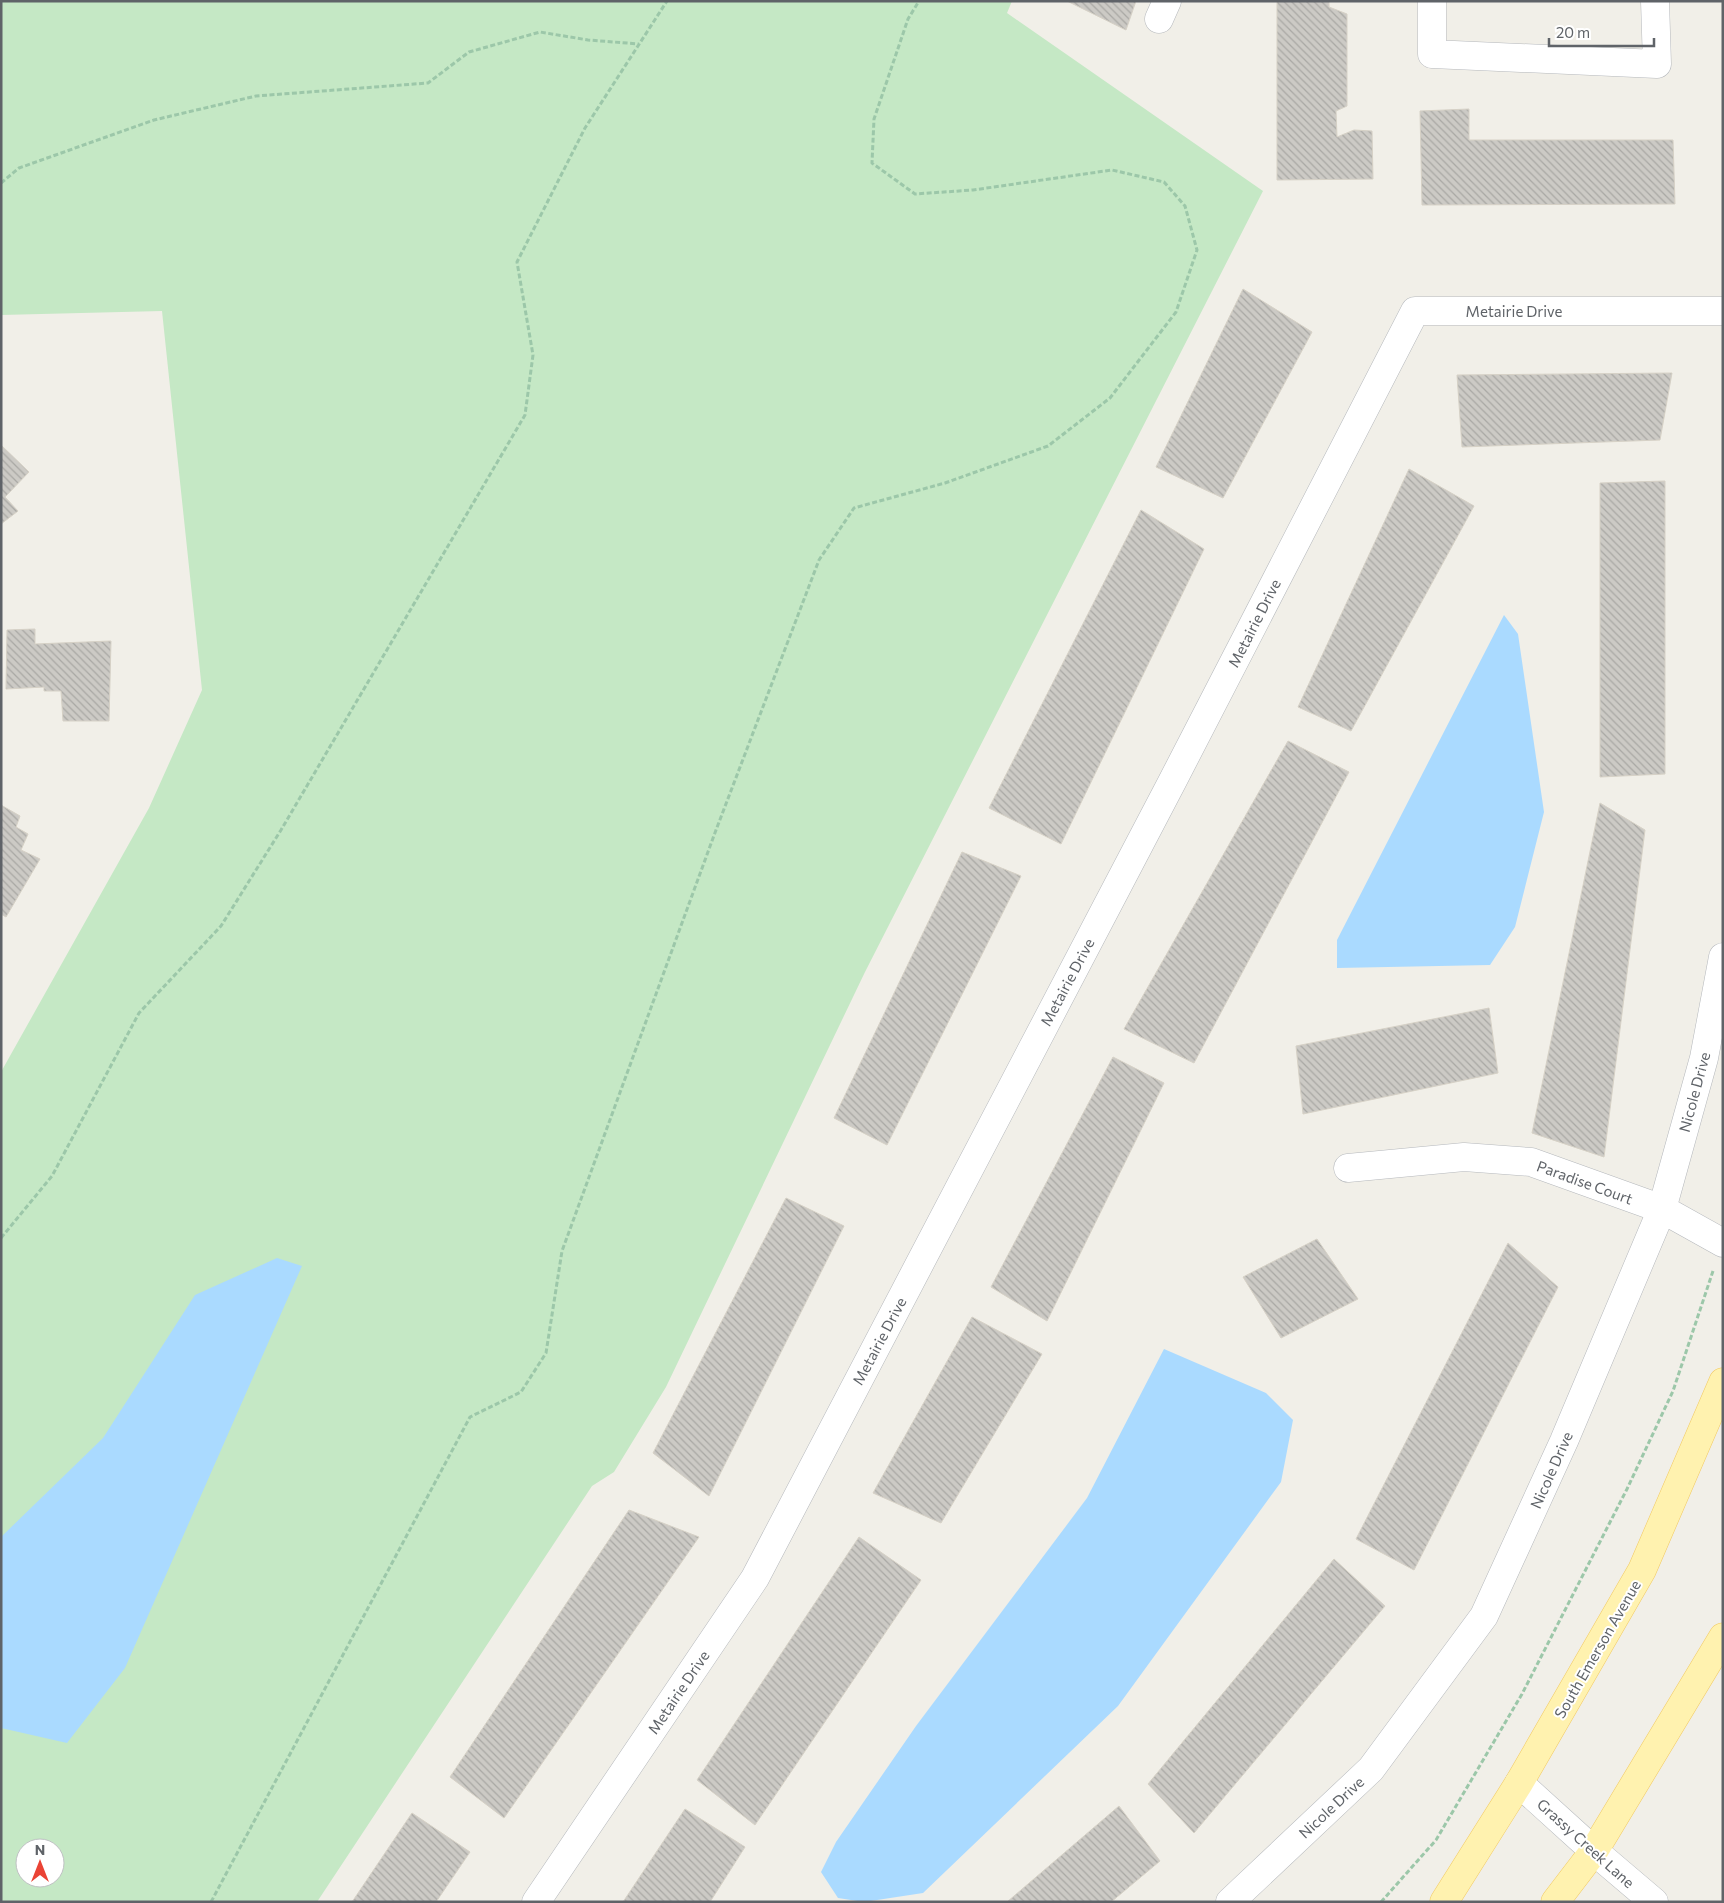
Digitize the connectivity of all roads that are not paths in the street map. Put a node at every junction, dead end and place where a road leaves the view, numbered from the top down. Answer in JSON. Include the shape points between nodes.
{"nodes":[{"id":1,"x":1432,"y":1,"type":"edge"},
{"id":2,"x":1655,"y":1,"type":"edge"},
{"id":3,"x":1723,"y":311,"type":"edge"},
{"id":4,"x":1723,"y":956,"type":"edge"},
{"id":5,"x":1348,"y":1168,"type":"dead end"},
{"id":6,"x":1662,"y":1209,"type":"junction"},
{"id":7,"x":1722,"y":1243,"type":"edge"},
{"id":8,"x":1723,"y":1382,"type":"edge"},
{"id":9,"x":1723,"y":1637,"type":"edge"},
{"id":10,"x":1519,"y":1783,"type":"junction"},
{"id":11,"x":1594,"y":1851,"type":"junction"},
{"id":12,"x":536,"y":1902,"type":"edge"},
{"id":13,"x":1230,"y":1902,"type":"edge"},
{"id":14,"x":1444,"y":1902,"type":"edge"},
{"id":15,"x":1556,"y":1902,"type":"edge"},
{"id":16,"x":1654,"y":1902,"type":"edge"}],
"edges":[{"from":1,"to":2,"type":"street","via":[[1432,54],[1657,64]]},
{"from":3,"to":12,"type":"street","name":"Metairie Drive","via":[[1415,311],[755,1578]]},
{"from":4,"to":6,"type":"street","name":"Nicole Drive","via":[[1704,1058]]},
{"from":5,"to":6,"type":"street","name":"Paradise Court","via":[[1464,1157],[1532,1162]]},
{"from":6,"to":7,"type":"street","name":"Paradise Court"},
{"from":6,"to":13,"type":"street","name":"Nicole Drive","via":[[1564,1441],[1484,1616],[1371,1769]]},
{"from":8,"to":10,"type":"main road","name":"South Emerson Avenue","via":[[1642,1570]]},
{"from":9,"to":11,"type":"main road"},
{"from":10,"to":11,"type":"street","name":"Grassy Creek Lane"},
{"from":10,"to":14,"type":"main road","name":"South Emerson Avenue"},
{"from":11,"to":15,"type":"main road"},
{"from":11,"to":16,"type":"street","name":"Grassy Creek Lane"}]}
